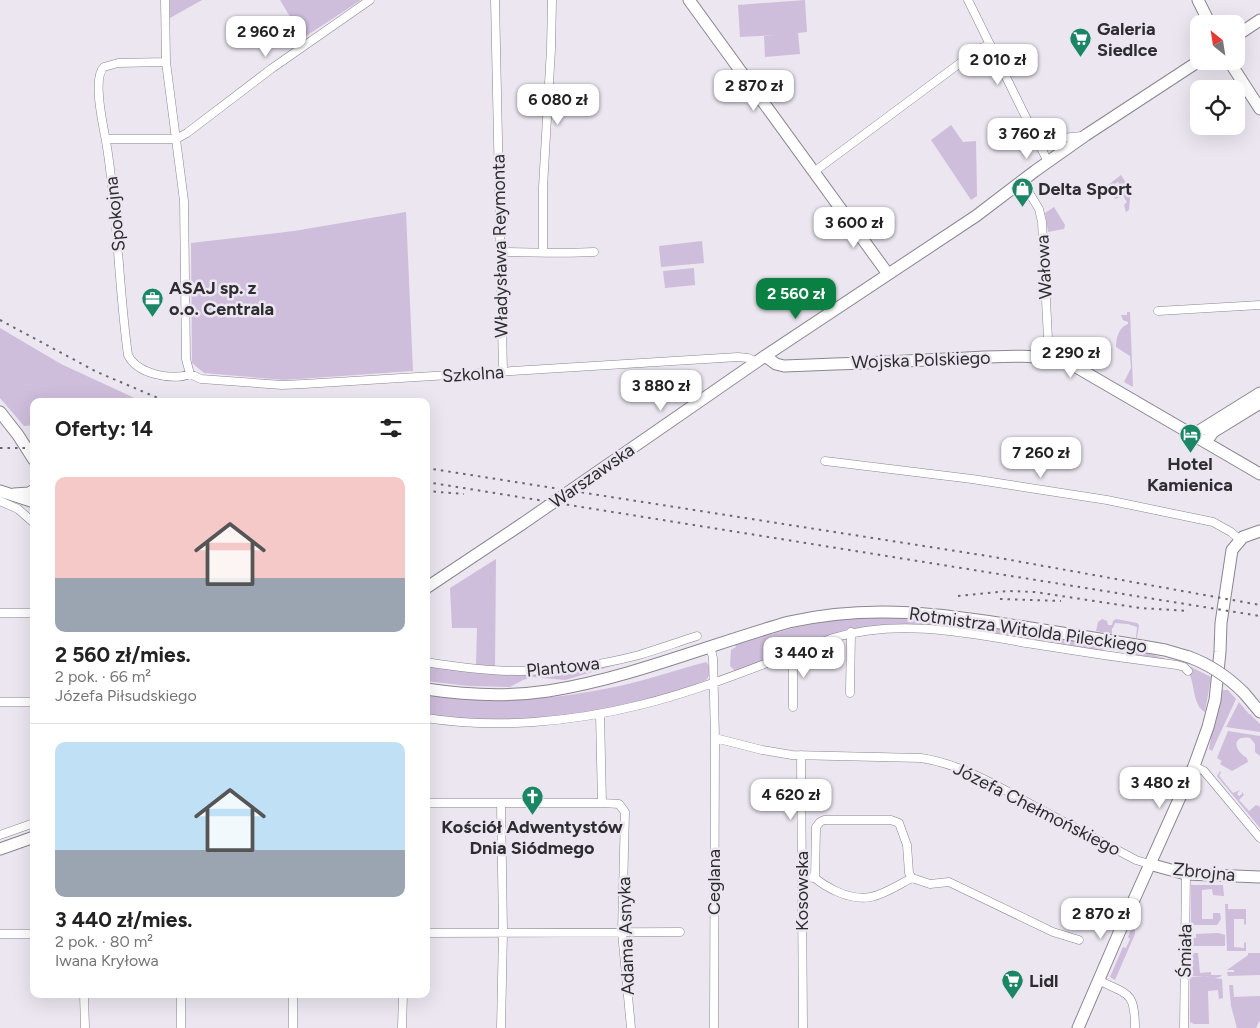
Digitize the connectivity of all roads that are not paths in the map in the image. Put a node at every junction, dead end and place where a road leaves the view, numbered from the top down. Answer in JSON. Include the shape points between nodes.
{"nodes":[{"id":1,"x":165,"y":0,"type":"edge"},
{"id":2,"x":370,"y":0,"type":"edge"},
{"id":3,"x":495,"y":0,"type":"edge"},
{"id":4,"x":552,"y":0,"type":"edge"},
{"id":5,"x":689,"y":0,"type":"edge"},
{"id":6,"x":968,"y":0,"type":"edge"},
{"id":7,"x":1198,"y":0,"type":"edge"},
{"id":8,"x":1206,"y":15,"type":"edge"},
{"id":9,"x":1260,"y":20,"type":"edge"},
{"id":10,"x":1245,"y":30,"type":"edge"},
{"id":11,"x":990,"y":44,"type":"junction"},
{"id":12,"x":166,"y":62,"type":"junction"},
{"id":13,"x":1190,"y":67,"type":"edge"},
{"id":14,"x":1235,"y":70,"type":"edge"},
{"id":15,"x":1260,"y":109,"type":"edge"},
{"id":16,"x":1028,"y":121,"type":"junction"},
{"id":17,"x":1086,"y":135,"type":"junction"},
{"id":18,"x":106,"y":139,"type":"junction"},
{"id":19,"x":176,"y":139,"type":"junction"},
{"id":20,"x":1048,"y":162,"type":"junction"},
{"id":21,"x":815,"y":171,"type":"junction"},
{"id":22,"x":1022,"y":181,"type":"junction"},
{"id":23,"x":501,"y":252,"type":"junction"},
{"id":24,"x":543,"y":252,"type":"junction"},
{"id":25,"x":594,"y":252,"type":"dead end"},
{"id":26,"x":888,"y":274,"type":"junction"},
{"id":27,"x":1260,"y":304,"type":"edge"},
{"id":28,"x":1158,"y":311,"type":"dead end"},
{"id":29,"x":1049,"y":358,"type":"junction"},
{"id":30,"x":761,"y":359,"type":"junction"},
{"id":31,"x":503,"y":372,"type":"junction"},
{"id":32,"x":190,"y":374,"type":"junction"},
{"id":33,"x":1260,"y":393,"type":"edge"},
{"id":34,"x":1260,"y":403,"type":"edge"},
{"id":35,"x":0,"y":412,"type":"edge"},
{"id":36,"x":1196,"y":436,"type":"junction"},
{"id":37,"x":1206,"y":442,"type":"junction"},
{"id":38,"x":30,"y":454,"type":"edge"},
{"id":39,"x":825,"y":461,"type":"dead end"},
{"id":40,"x":1260,"y":474,"type":"edge"},
{"id":41,"x":0,"y":491,"type":"edge"},
{"id":42,"x":30,"y":494,"type":"edge"},
{"id":43,"x":0,"y":501,"type":"edge"},
{"id":44,"x":30,"y":520,"type":"edge"},
{"id":45,"x":1260,"y":531,"type":"edge"},
{"id":46,"x":1240,"y":540,"type":"junction"},
{"id":47,"x":430,"y":585,"type":"edge"},
{"id":48,"x":0,"y":613,"type":"edge"},
{"id":49,"x":30,"y":614,"type":"edge"},
{"id":50,"x":851,"y":632,"type":"junction"},
{"id":51,"x":697,"y":636,"type":"dead end"},
{"id":52,"x":710,"y":646,"type":"junction"},
{"id":53,"x":792,"y":653,"type":"junction"},
{"id":54,"x":430,"y":663,"type":"edge"},
{"id":55,"x":1188,"y":671,"type":"dead end"},
{"id":56,"x":714,"y":682,"type":"junction"},
{"id":57,"x":430,"y":689,"type":"edge"},
{"id":58,"x":850,"y":693,"type":"dead end"},
{"id":59,"x":0,"y":702,"type":"edge"},
{"id":60,"x":30,"y":702,"type":"edge"},
{"id":61,"x":793,"y":707,"type":"dead end"},
{"id":62,"x":1260,"y":712,"type":"edge"},
{"id":63,"x":600,"y":714,"type":"junction"},
{"id":64,"x":430,"y":719,"type":"edge"},
{"id":65,"x":715,"y":738,"type":"junction"},
{"id":66,"x":801,"y":755,"type":"junction"},
{"id":67,"x":1194,"y":766,"type":"junction"},
{"id":68,"x":430,"y":803,"type":"edge"},
{"id":69,"x":502,"y":803,"type":"junction"},
{"id":70,"x":602,"y":804,"type":"junction"},
{"id":71,"x":30,"y":824,"type":"edge"},
{"id":72,"x":0,"y":835,"type":"edge"},
{"id":73,"x":30,"y":838,"type":"edge"},
{"id":74,"x":1260,"y":838,"type":"edge"},
{"id":75,"x":0,"y":848,"type":"edge"},
{"id":76,"x":1149,"y":864,"type":"junction"},
{"id":77,"x":1186,"y":874,"type":"junction"},
{"id":78,"x":803,"y":877,"type":"junction"},
{"id":79,"x":1260,"y":877,"type":"edge"},
{"id":80,"x":815,"y":878,"type":"junction"},
{"id":81,"x":912,"y":878,"type":"junction"},
{"id":82,"x":430,"y":932,"type":"edge"},
{"id":83,"x":503,"y":932,"type":"junction"},
{"id":84,"x":622,"y":932,"type":"junction"},
{"id":85,"x":680,"y":932,"type":"dead end"},
{"id":86,"x":0,"y":934,"type":"edge"},
{"id":87,"x":30,"y":934,"type":"edge"},
{"id":88,"x":1079,"y":940,"type":"dead end"},
{"id":89,"x":1098,"y":980,"type":"junction"},
{"id":90,"x":84,"y":998,"type":"edge"},
{"id":91,"x":181,"y":998,"type":"edge"},
{"id":92,"x":293,"y":998,"type":"edge"},
{"id":93,"x":402,"y":998,"type":"edge"},
{"id":94,"x":85,"y":1028,"type":"edge"},
{"id":95,"x":181,"y":1028,"type":"edge"},
{"id":96,"x":293,"y":1028,"type":"edge"},
{"id":97,"x":402,"y":1028,"type":"edge"},
{"id":98,"x":501,"y":1028,"type":"edge"},
{"id":99,"x":631,"y":1028,"type":"edge"},
{"id":100,"x":714,"y":1028,"type":"edge"},
{"id":101,"x":803,"y":1028,"type":"edge"},
{"id":102,"x":1078,"y":1028,"type":"edge"},
{"id":103,"x":1135,"y":1028,"type":"edge"},
{"id":104,"x":1184,"y":1028,"type":"edge"}],
"edges":[{"from":1,"to":12,"type":"street"},
{"from":2,"to":19,"type":"street"},
{"from":3,"to":23,"type":"street","name":"Władysława Reymonta"},
{"from":4,"to":24,"type":"street"},
{"from":5,"to":21,"type":"main road"},
{"from":6,"to":11,"type":"street"},
{"from":7,"to":8,"type":"main road"},
{"from":9,"to":10,"type":"main road"},
{"from":11,"to":16,"type":"street"},
{"from":11,"to":21,"type":"street"},
{"from":12,"to":18,"type":"street","name":"Spokojna","via":[[118,63],[100,70],[102,125]]},
{"from":12,"to":19,"type":"street"},
{"from":13,"to":17,"type":"main road","name":"Warszawska"},
{"from":14,"to":15,"type":"main road"},
{"from":16,"to":17,"type":"street","via":[[1062,138]]},
{"from":16,"to":20,"type":"street"},
{"from":17,"to":20,"type":"main road","name":"Warszawska"},
{"from":18,"to":19,"type":"street"},
{"from":18,"to":32,"type":"street","name":"Spokojna","via":[[128,356],[145,370],[178,378]]},
{"from":19,"to":32,"type":"street","via":[[184,202],[186,359]]},
{"from":20,"to":22,"type":"main road","name":"Warszawska"},
{"from":21,"to":26,"type":"main road"},
{"from":22,"to":26,"type":"main road","name":"Warszawska","via":[[976,216]]},
{"from":22,"to":29,"type":"street","name":"Wałowa","via":[[1039,209],[1042,222]]},
{"from":23,"to":24,"type":"street"},
{"from":23,"to":31,"type":"street","name":"Władysława Reymonta"},
{"from":24,"to":25,"type":"street"},
{"from":26,"to":30,"type":"main road","name":"Warszawska"},
{"from":27,"to":28,"type":"street"},
{"from":29,"to":30,"type":"main road","name":"Wojska Polskiego","via":[[1007,356],[784,366]]},
{"from":29,"to":36,"type":"main road","name":"Wojska Polskiego","via":[[1071,364]]},
{"from":30,"to":31,"type":"street","name":"Szkolna","via":[[738,357]]},
{"from":30,"to":47,"type":"main road","name":"Warszawska","bridge":true},
{"from":31,"to":32,"type":"street","name":"Szkolna","via":[[282,385],[200,379]]},
{"from":33,"to":36,"type":"main road"},
{"from":34,"to":37,"type":"main road","via":[[1213,432]]},
{"from":35,"to":38,"type":"main road"},
{"from":36,"to":37,"type":"main road","name":"Wojska Polskiego"},
{"from":37,"to":40,"type":"main road","name":"Wojska Polskiego"},
{"from":39,"to":46,"type":"street","via":[[972,479],[1117,502],[1213,522]]},
{"from":41,"to":42,"type":"main road"},
{"from":43,"to":44,"type":"street","via":[[18,509]]},
{"from":45,"to":46,"type":"main road"},
{"from":46,"to":67,"type":"main road","via":[[1212,716]]},
{"from":48,"to":49,"type":"street"},
{"from":50,"to":53,"type":"street"},
{"from":50,"to":55,"type":"street","via":[[944,630],[1177,665]]},
{"from":50,"to":58,"type":"street"},
{"from":51,"to":54,"type":"street","name":"Plantowa","via":[[639,655],[561,668],[518,671]]},
{"from":52,"to":56,"type":"street","name":"Ceglana"},
{"from":52,"to":57,"type":"main road","name":"Rotmistrza Witolda Pileckiego","via":[[602,680],[546,691],[479,694]]},
{"from":52,"to":62,"type":"main road","name":"Rotmistrza Witolda Pileckiego","bridge":true,"via":[[810,617],[849,612],[901,611],[971,618],[1189,656],[1230,679]]},
{"from":53,"to":56,"type":"street"},
{"from":53,"to":61,"type":"street"},
{"from":56,"to":63,"type":"street"},
{"from":56,"to":65,"type":"street","name":"Ceglana"},
{"from":59,"to":60,"type":"street"},
{"from":63,"to":64,"type":"street","via":[[493,723]]},
{"from":63,"to":70,"type":"street"},
{"from":65,"to":66,"type":"street","name":"Józefa Chełmońskiego","via":[[762,750]]},
{"from":65,"to":100,"type":"street","name":"Ceglana"},
{"from":66,"to":76,"type":"street","name":"Józefa Chełmońskiego","via":[[921,758],[952,766],[988,781]]},
{"from":66,"to":78,"type":"street","name":"Kosowska"},
{"from":67,"to":74,"type":"street","via":[[1204,771]]},
{"from":67,"to":76,"type":"main road"},
{"from":68,"to":69,"type":"street"},
{"from":69,"to":70,"type":"street"},
{"from":69,"to":83,"type":"street"},
{"from":70,"to":84,"type":"street","name":"Adama Asnyka","via":[[619,804],[625,812]]},
{"from":71,"to":72,"type":"street"},
{"from":73,"to":75,"type":"main road"},
{"from":76,"to":77,"type":"main road","name":"Zbrojna"},
{"from":76,"to":89,"type":"main road"},
{"from":77,"to":79,"type":"main road","name":"Zbrojna"},
{"from":77,"to":104,"type":"street","name":"Śmiała"},
{"from":78,"to":80,"type":"street"},
{"from":78,"to":101,"type":"street","name":"Kosowska"},
{"from":80,"to":81,"type":"street","via":[[824,886],[861,899],[875,897]]},
{"from":80,"to":81,"type":"street","via":[[816,827],[820,822],[891,820],[899,823],[908,845],[908,873]]},
{"from":81,"to":88,"type":"street","via":[[930,884],[949,882],[1053,932]]},
{"from":82,"to":83,"type":"street"},
{"from":83,"to":84,"type":"street"},
{"from":83,"to":98,"type":"street"},
{"from":84,"to":85,"type":"street"},
{"from":84,"to":99,"type":"street","name":"Adama Asnyka"},
{"from":86,"to":87,"type":"street"},
{"from":89,"to":102,"type":"main road"},
{"from":89,"to":103,"type":"street","via":[[1133,1001]]},
{"from":90,"to":94,"type":"street"},
{"from":91,"to":95,"type":"street"},
{"from":92,"to":96,"type":"street"},
{"from":93,"to":97,"type":"street"}]}
